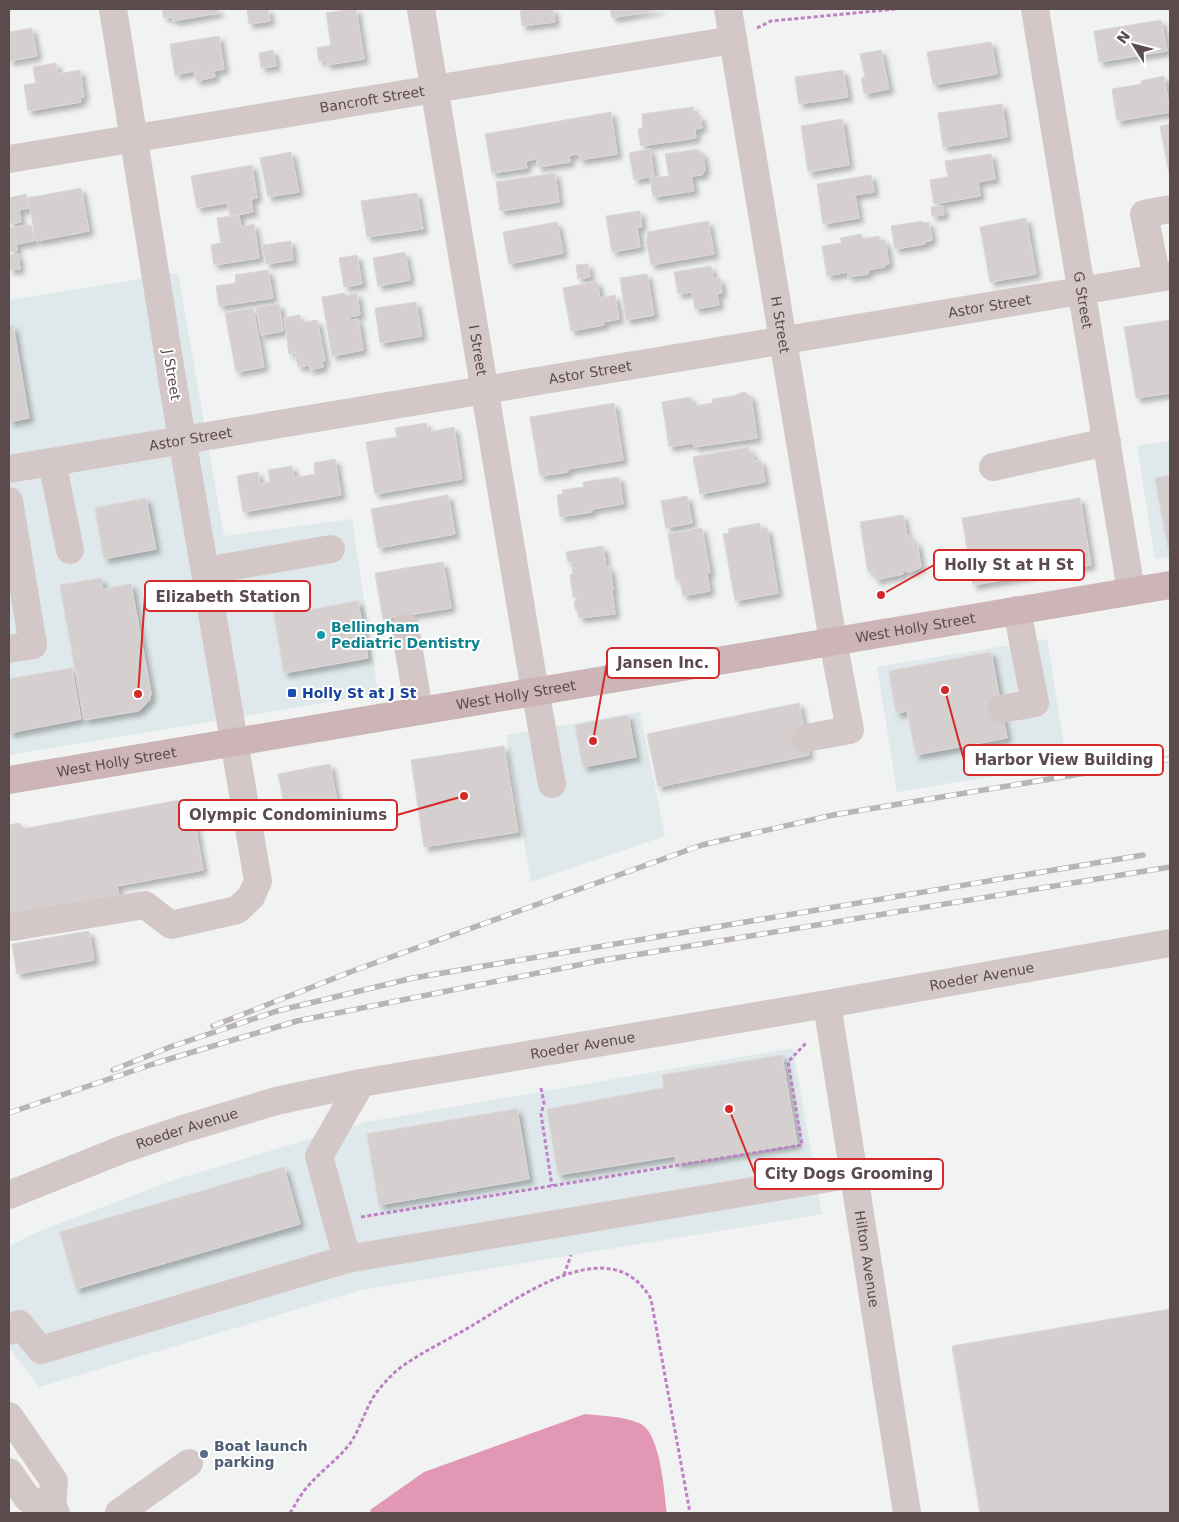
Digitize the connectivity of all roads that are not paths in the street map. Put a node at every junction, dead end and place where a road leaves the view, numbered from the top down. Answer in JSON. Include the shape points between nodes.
{"nodes":[{"id":1,"x":113,"y":9,"type":"edge"},
{"id":2,"x":421,"y":9,"type":"edge"},
{"id":3,"x":728,"y":9,"type":"edge"},
{"id":4,"x":1035,"y":9,"type":"edge"},
{"id":5,"x":733,"y":40,"type":"junction"},
{"id":6,"x":434,"y":88,"type":"junction"},
{"id":7,"x":134,"y":138,"type":"junction"},
{"id":8,"x":9,"y":159,"type":"edge"},
{"id":9,"x":1170,"y":209,"type":"edge"},
{"id":10,"x":1164,"y":277,"type":"edge"},
{"id":11,"x":1082,"y":291,"type":"junction"},
{"id":12,"x":783,"y":341,"type":"junction"},
{"id":13,"x":485,"y":390,"type":"junction"},
{"id":14,"x":183,"y":440,"type":"junction"},
{"id":15,"x":1107,"y":442,"type":"junction"},
{"id":16,"x":52,"y":462,"type":"junction"},
{"id":17,"x":993,"y":467,"type":"dead end"},
{"id":18,"x":9,"y":469,"type":"edge"},
{"id":19,"x":9,"y":502,"type":"edge"},
{"id":20,"x":331,"y":549,"type":"dead end"},
{"id":21,"x":70,"y":550,"type":"dead end"},
{"id":22,"x":205,"y":571,"type":"junction"},
{"id":23,"x":1170,"y":585,"type":"edge"},
{"id":24,"x":1132,"y":591,"type":"junction"},
{"id":25,"x":1017,"y":610,"type":"junction"},
{"id":26,"x":405,"y":627,"type":"dead end"},
{"id":27,"x":833,"y":641,"type":"junction"},
{"id":28,"x":9,"y":649,"type":"edge"},
{"id":29,"x":535,"y":691,"type":"junction"},
{"id":30,"x":1002,"y":709,"type":"dead end"},
{"id":31,"x":419,"y":711,"type":"junction"},
{"id":32,"x":806,"y":738,"type":"dead end"},
{"id":33,"x":234,"y":742,"type":"junction"},
{"id":34,"x":9,"y":780,"type":"edge"},
{"id":35,"x":552,"y":784,"type":"dead end"},
{"id":36,"x":12,"y":927,"type":"dead end"},
{"id":37,"x":1170,"y":944,"type":"edge"},
{"id":38,"x":827,"y":1004,"type":"junction"},
{"id":39,"x":361,"y":1083,"type":"junction"},
{"id":40,"x":854,"y":1174,"type":"junction"},
{"id":41,"x":9,"y":1195,"type":"edge"},
{"id":42,"x":347,"y":1259,"type":"junction"},
{"id":43,"x":9,"y":1331,"type":"edge"},
{"id":44,"x":9,"y":1416,"type":"edge"},
{"id":45,"x":189,"y":1463,"type":"dead end"},
{"id":46,"x":9,"y":1472,"type":"edge"},
{"id":47,"x":54,"y":1510,"type":"edge"},
{"id":48,"x":119,"y":1513,"type":"edge"},
{"id":49,"x":907,"y":1513,"type":"edge"}],
"edges":[{"from":1,"to":7,"type":"street","name":"J Street"},
{"from":2,"to":6,"type":"street","name":"I Street"},
{"from":3,"to":5,"type":"street","name":"H Street"},
{"from":4,"to":11,"type":"street","name":"G Street"},
{"from":5,"to":6,"type":"street","name":"Bancroft Street"},
{"from":5,"to":12,"type":"street","name":"H Street"},
{"from":6,"to":7,"type":"street","name":"Bancroft Street"},
{"from":6,"to":13,"type":"street","name":"I Street"},
{"from":7,"to":8,"type":"street","name":"Bancroft Street"},
{"from":7,"to":14,"type":"street","name":"J Street"},
{"from":9,"to":10,"type":"street","via":[[1144,214]]},
{"from":10,"to":11,"type":"street","name":"Astor Street"},
{"from":11,"to":12,"type":"street","name":"Astor Street"},
{"from":11,"to":15,"type":"street","name":"G Street"},
{"from":12,"to":13,"type":"street","name":"Astor Street"},
{"from":12,"to":27,"type":"street","name":"H Street"},
{"from":13,"to":14,"type":"street","name":"Astor Street"},
{"from":13,"to":29,"type":"street","name":"I Street"},
{"from":14,"to":16,"type":"street","name":"Astor Street"},
{"from":14,"to":22,"type":"street","name":"J Street"},
{"from":15,"to":17,"type":"street"},
{"from":15,"to":24,"type":"street","name":"G Street"},
{"from":16,"to":18,"type":"street","name":"Astor Street"},
{"from":16,"to":21,"type":"street"},
{"from":19,"to":28,"type":"street","via":[[33,645]]},
{"from":20,"to":22,"type":"street"},
{"from":22,"to":33,"type":"street","name":"J Street"},
{"from":23,"to":24,"type":"main road","name":"West Holly Street"},
{"from":24,"to":25,"type":"main road","name":"West Holly Street"},
{"from":25,"to":27,"type":"main road","name":"West Holly Street"},
{"from":25,"to":30,"type":"street","via":[[1035,703]]},
{"from":26,"to":31,"type":"street"},
{"from":27,"to":29,"type":"main road","name":"West Holly Street"},
{"from":27,"to":32,"type":"street","name":"H Street","via":[[850,730]]},
{"from":29,"to":31,"type":"main road","name":"West Holly Street"},
{"from":29,"to":35,"type":"street","name":"I Street"},
{"from":31,"to":33,"type":"main road","name":"West Holly Street"},
{"from":33,"to":34,"type":"main road","name":"West Holly Street"},
{"from":33,"to":36,"type":"street","name":"J Street","via":[[258,881],[251,897],[237,910],[171,925],[145,905]]},
{"from":37,"to":38,"type":"street","name":"Roeder Avenue"},
{"from":38,"to":39,"type":"street","name":"Roeder Avenue"},
{"from":38,"to":40,"type":"street","name":"Hilton Avenue"},
{"from":39,"to":41,"type":"street","name":"Roeder Avenue","via":[[276,1101],[174,1132]]},
{"from":39,"to":42,"type":"street","via":[[319,1156]]},
{"from":40,"to":42,"type":"street"},
{"from":40,"to":49,"type":"street","name":"Hilton Avenue"},
{"from":42,"to":43,"type":"street","via":[[41,1350],[19,1324]]},
{"from":44,"to":47,"type":"street","via":[[54,1481]]},
{"from":45,"to":48,"type":"street"},
{"from":46,"to":47,"type":"street","via":[[28,1499]]}]}
